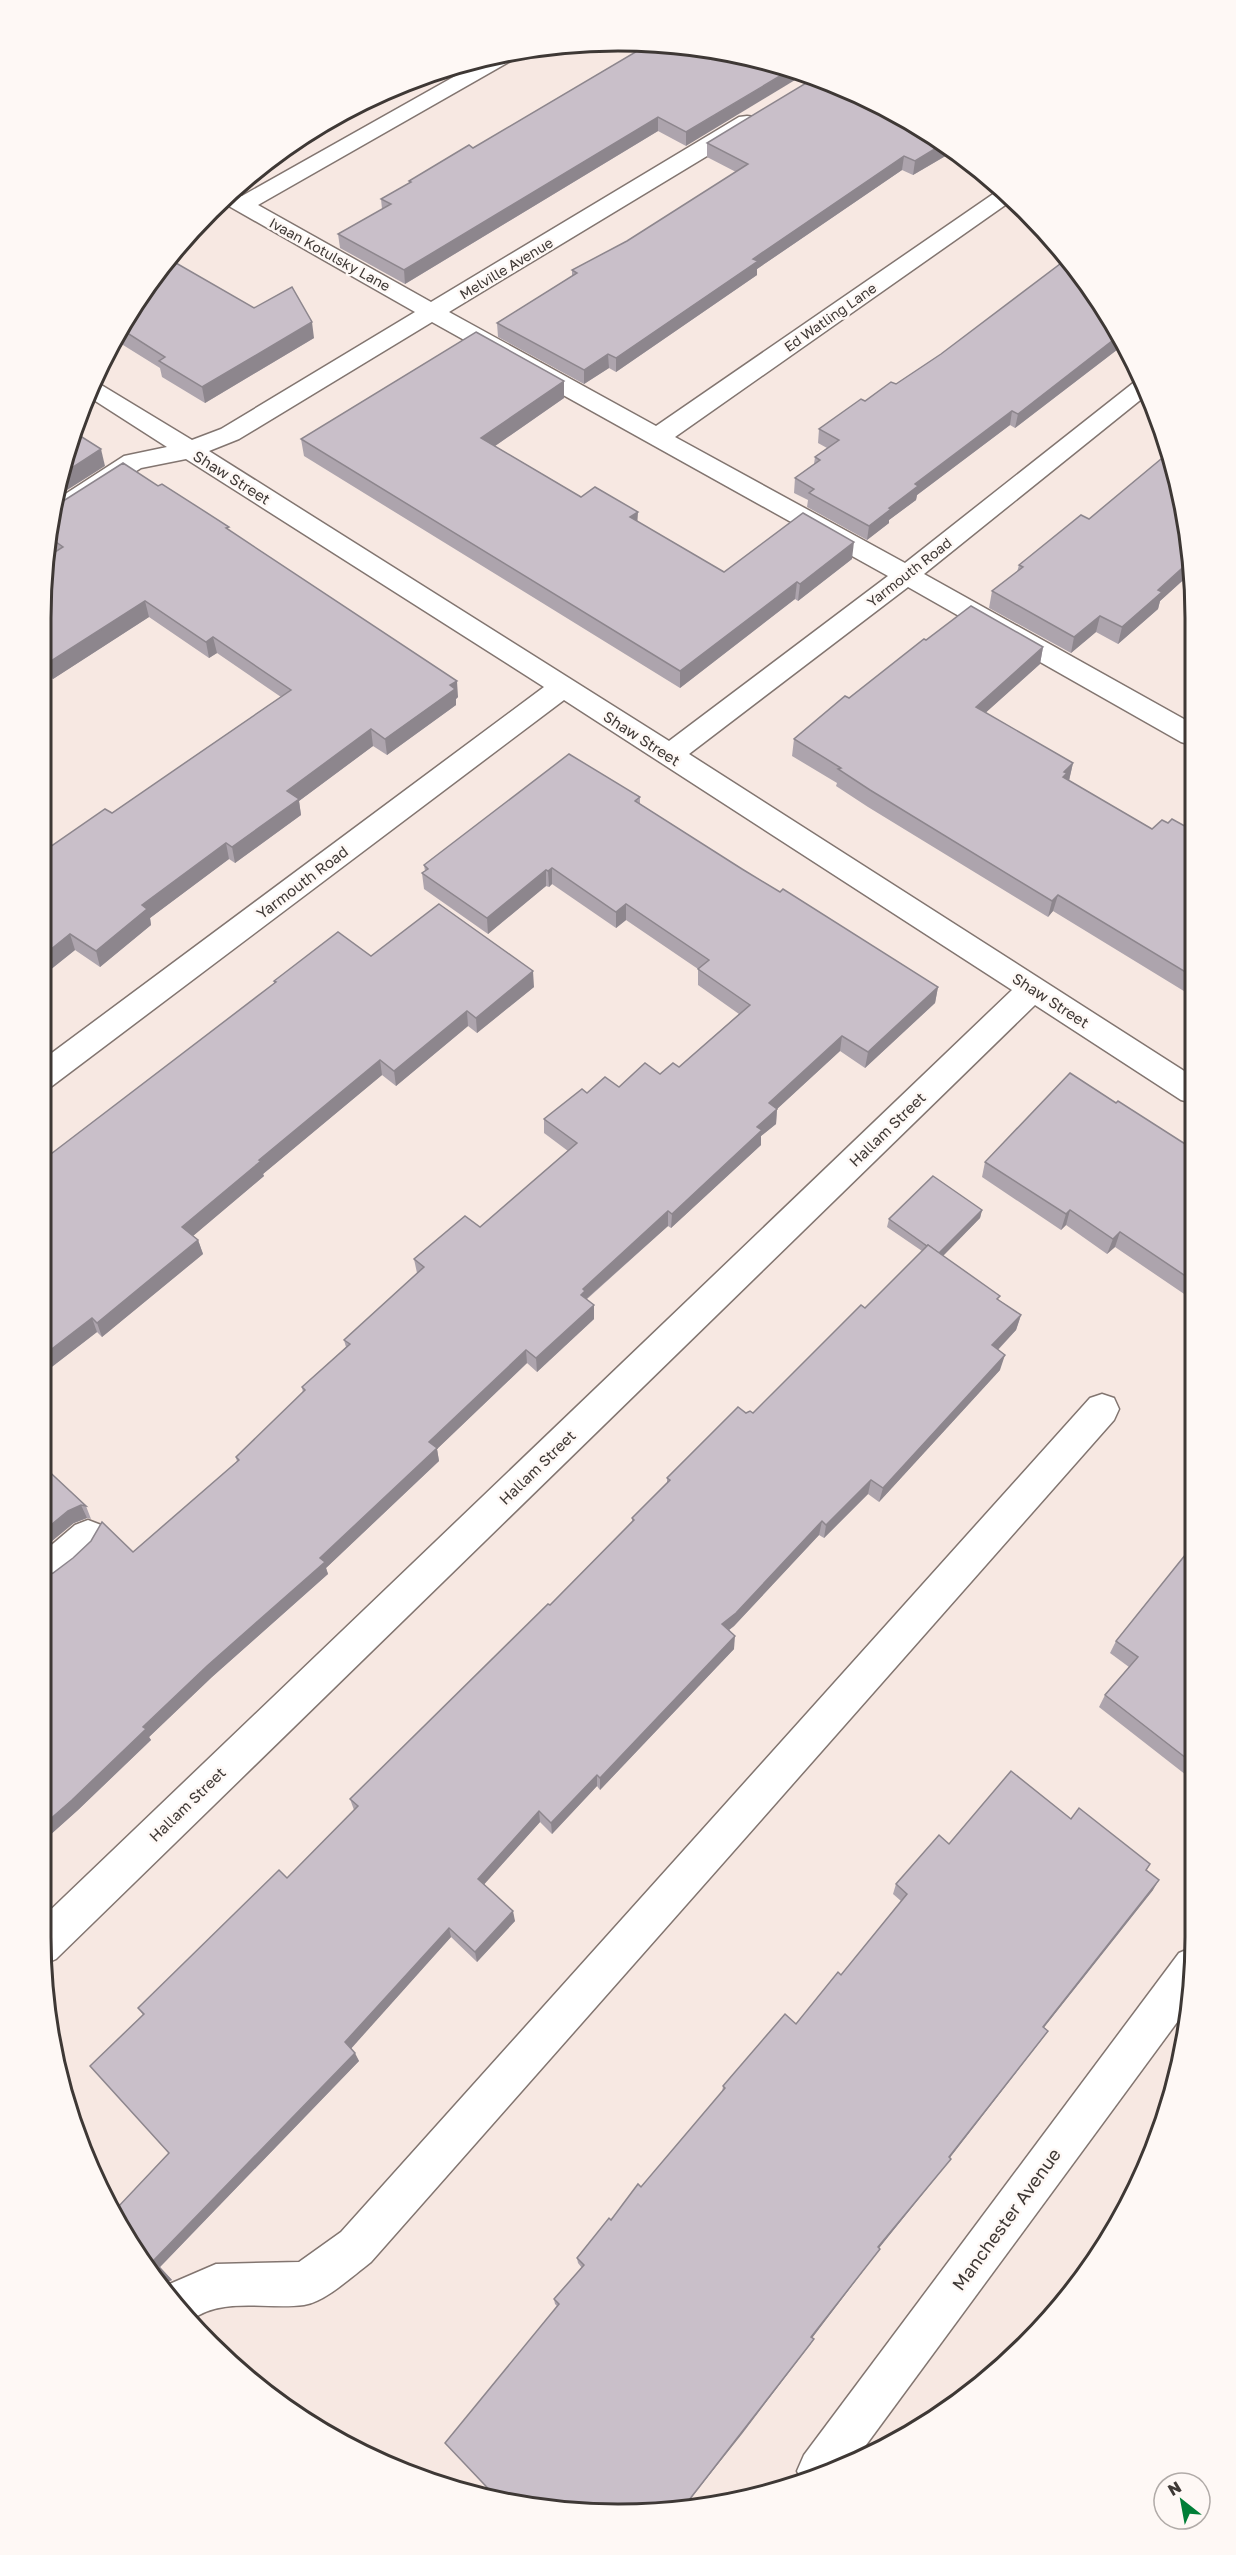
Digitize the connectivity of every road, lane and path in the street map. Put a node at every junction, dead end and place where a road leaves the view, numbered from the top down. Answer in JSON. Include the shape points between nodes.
{"nodes":[{"id":1,"x":484,"y":67,"type":"edge"},
{"id":2,"x":767,"y":109,"type":"edge"},
{"id":3,"x":237,"y":198,"type":"edge"},
{"id":4,"x":999,"y":199,"type":"edge"},
{"id":5,"x":234,"y":200,"type":"edge"},
{"id":6,"x":434,"y":312,"type":"junction"},
{"id":7,"x":1138,"y":391,"type":"edge"},
{"id":8,"x":98,"y":392,"type":"edge"},
{"id":9,"x":656,"y":438,"type":"junction"},
{"id":10,"x":190,"y":450,"type":"junction"},
{"id":11,"x":62,"y":507,"type":"edge"},
{"id":12,"x":906,"y":575,"type":"junction"},
{"id":13,"x":563,"y":687,"type":"junction"},
{"id":14,"x":1185,"y":723,"type":"edge"},
{"id":15,"x":669,"y":755,"type":"junction"},
{"id":16,"x":1033,"y":989,"type":"junction"},
{"id":17,"x":51,"y":1069,"type":"edge"},
{"id":18,"x":1185,"y":1087,"type":"edge"},
{"id":19,"x":1102,"y":1409,"type":"dead end"},
{"id":20,"x":88,"y":1536,"type":"dead end"},
{"id":21,"x":51,"y":1567,"type":"edge"},
{"id":22,"x":51,"y":1936,"type":"edge"},
{"id":23,"x":1183,"y":1980,"type":"edge"},
{"id":24,"x":183,"y":2300,"type":"edge"},
{"id":25,"x":825,"y":2465,"type":"edge"}],
"edges":[{"from":1,"to":3,"type":"street"},
{"from":2,"to":6,"type":"street","name":"Melville Avenue"},
{"from":4,"to":9,"type":"street","name":"Ed Watling Lane"},
{"from":5,"to":6,"type":"street","name":"Ivaan Kotulsky Lane"},
{"from":6,"to":9,"type":"street","name":"Ivaan Kotulsky Lane"},
{"from":6,"to":10,"type":"street","name":"Melville Avenue","via":[[230,434]]},
{"from":7,"to":12,"type":"street","name":"Yarmouth Road"},
{"from":8,"to":10,"type":"street","name":"Shaw Street"},
{"from":9,"to":12,"type":"street","name":"Ivaan Kotulsky Lane"},
{"from":10,"to":11,"type":"street","name":"Melville Avenue","via":[[133,462]]},
{"from":10,"to":13,"type":"street","name":"Shaw Street"},
{"from":12,"to":14,"type":"street","name":"Ivaan Kotulsky Lane"},
{"from":12,"to":15,"type":"street","name":"Yarmouth Road"},
{"from":13,"to":15,"type":"street","name":"Shaw Street"},
{"from":13,"to":17,"type":"street","name":"Yarmouth Road"},
{"from":15,"to":16,"type":"street","name":"Shaw Street"},
{"from":16,"to":18,"type":"street","name":"Shaw Street"},
{"from":16,"to":22,"type":"street","name":"Hallam Street"},
{"from":19,"to":24,"type":"street","via":[[356,2247],[306,2283],[216,2286]]},
{"from":20,"to":21,"type":"street"},
{"from":23,"to":25,"type":"street","name":"Manchester Avenue"}]}
